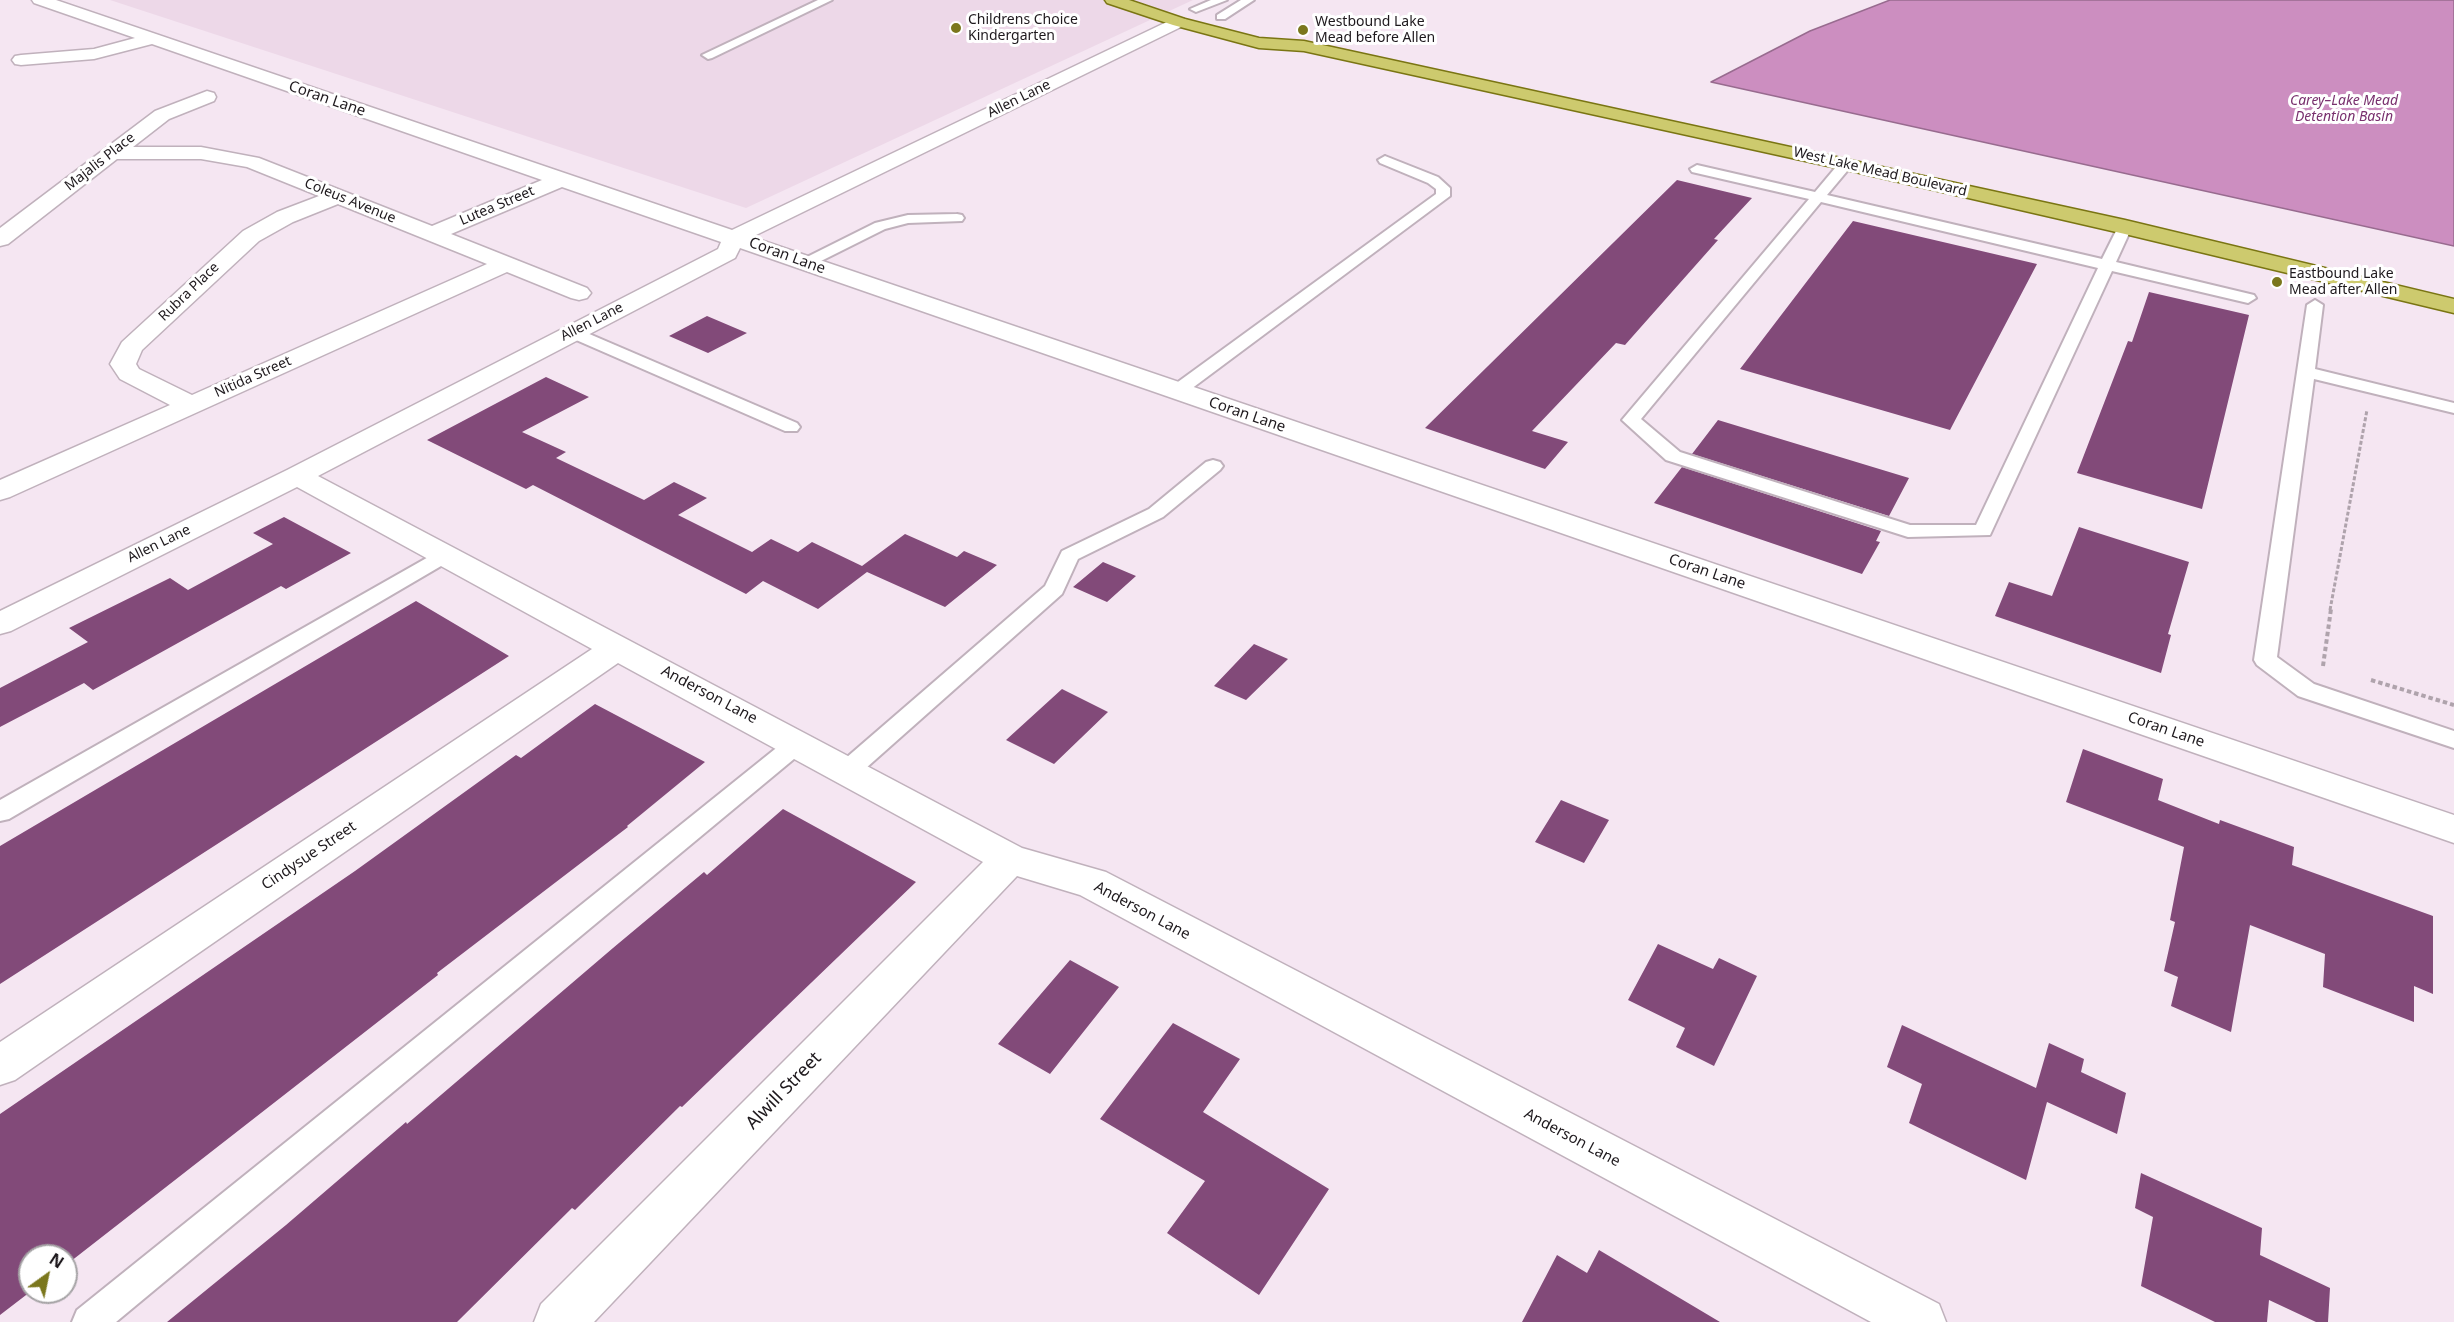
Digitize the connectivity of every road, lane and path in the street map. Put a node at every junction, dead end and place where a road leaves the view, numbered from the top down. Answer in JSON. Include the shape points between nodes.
{"nodes":[{"id":1,"x":40,"y":0,"type":"edge"},
{"id":2,"x":827,"y":0,"type":"edge"},
{"id":3,"x":1113,"y":0,"type":"edge"},
{"id":4,"x":1249,"y":0,"type":"edge"},
{"id":5,"x":1176,"y":3,"type":"dead end"},
{"id":6,"x":1221,"y":8,"type":"edge"},
{"id":7,"x":1179,"y":22,"type":"junction"},
{"id":8,"x":145,"y":36,"type":"junction"},
{"id":9,"x":1304,"y":46,"type":"junction"},
{"id":10,"x":708,"y":55,"type":"dead end"},
{"id":11,"x":207,"y":97,"type":"dead end"},
{"id":12,"x":113,"y":153,"type":"junction"},
{"id":13,"x":1385,"y":160,"type":"dead end"},
{"id":14,"x":1846,"y":164,"type":"junction"},
{"id":15,"x":1697,"y":169,"type":"dead end"},
{"id":16,"x":537,"y":171,"type":"junction"},
{"id":17,"x":562,"y":179,"type":"junction"},
{"id":18,"x":339,"y":196,"type":"junction"},
{"id":19,"x":1817,"y":198,"type":"junction"},
{"id":20,"x":957,"y":218,"type":"dead end"},
{"id":21,"x":408,"y":224,"type":"junction"},
{"id":22,"x":2125,"y":227,"type":"junction"},
{"id":23,"x":432,"y":234,"type":"junction"},
{"id":24,"x":734,"y":237,"type":"junction"},
{"id":25,"x":0,"y":239,"type":"edge"},
{"id":26,"x":806,"y":263,"type":"junction"},
{"id":27,"x":507,"y":264,"type":"junction"},
{"id":28,"x":2107,"y":266,"type":"junction"},
{"id":29,"x":579,"y":293,"type":"dead end"},
{"id":30,"x":2248,"y":298,"type":"dead end"},
{"id":31,"x":2315,"y":305,"type":"dead end"},
{"id":32,"x":2454,"y":306,"type":"edge"},
{"id":33,"x":573,"y":332,"type":"junction"},
{"id":34,"x":2306,"y":372,"type":"junction"},
{"id":35,"x":2368,"y":387,"type":"junction"},
{"id":36,"x":1178,"y":391,"type":"junction"},
{"id":37,"x":190,"y":405,"type":"junction"},
{"id":38,"x":2454,"y":408,"type":"edge"},
{"id":39,"x":790,"y":427,"type":"dead end"},
{"id":40,"x":1213,"y":466,"type":"dead end"},
{"id":41,"x":297,"y":476,"type":"junction"},
{"id":42,"x":0,"y":491,"type":"edge"},
{"id":43,"x":446,"y":555,"type":"junction"},
{"id":44,"x":0,"y":624,"type":"edge"},
{"id":45,"x":618,"y":647,"type":"junction"},
{"id":46,"x":2323,"y":666,"type":"dead end"},
{"id":47,"x":2454,"y":740,"type":"edge"},
{"id":48,"x":798,"y":743,"type":"junction"},
{"id":49,"x":848,"y":770,"type":"junction"},
{"id":50,"x":0,"y":812,"type":"edge"},
{"id":51,"x":2454,"y":829,"type":"edge"},
{"id":52,"x":1010,"y":859,"type":"junction"},
{"id":53,"x":0,"y":1066,"type":"edge"},
{"id":54,"x":89,"y":1322,"type":"edge"},
{"id":55,"x":559,"y":1322,"type":"edge"},
{"id":56,"x":1921,"y":1322,"type":"edge"}],
"edges":[{"from":1,"to":8,"type":"street","name":"Coran Lane"},
{"from":2,"to":10,"type":"lane"},
{"from":3,"to":7,"type":"main road","name":"West Lake Mead Boulevard"},
{"from":4,"to":6,"type":"lane"},
{"from":5,"to":6,"type":"main road","name":"West Lake Mead Boulevard","via":[[1196,9]]},
{"from":6,"to":9,"type":"main road","name":"West Lake Mead Boulevard","via":[[1284,33]]},
{"from":7,"to":9,"type":"main road","name":"West Lake Mead Boulevard","via":[[1259,43]]},
{"from":7,"to":24,"type":"street","name":"Allen Lane"},
{"from":8,"to":8,"type":"street","via":[[94,54],[14,65],[45,45],[95,46]]},
{"from":8,"to":16,"type":"street","name":"Coran Lane"},
{"from":9,"to":14,"type":"main road","name":"West Lake Mead Boulevard"},
{"from":11,"to":12,"type":"street","name":"Majalis Place","via":[[162,115]]},
{"from":12,"to":18,"type":"street","name":"Coleus Avenue","via":[[201,153],[238,158]]},
{"from":12,"to":25,"type":"street","name":"Majalis Place"},
{"from":13,"to":36,"type":"lane","via":[[1432,180],[1443,188],[1443,196]]},
{"from":14,"to":19,"type":"lane"},
{"from":14,"to":22,"type":"main road","name":"West Lake Mead Boulevard"},
{"from":15,"to":19,"type":"lane"},
{"from":16,"to":17,"type":"street","name":"Coran Lane"},
{"from":16,"to":21,"type":"street","name":"Lutea Street"},
{"from":17,"to":23,"type":"street","name":"Lutea Street"},
{"from":17,"to":24,"type":"street","name":"Coran Lane"},
{"from":18,"to":21,"type":"street","name":"Coleus Avenue"},
{"from":18,"to":37,"type":"street","name":"Rubra Place","via":[[285,217],[251,236],[131,347],[123,364],[129,374]]},
{"from":19,"to":28,"type":"lane"},
{"from":19,"to":28,"type":"lane","via":[[1631,420],[1673,456],[1908,531],[1983,531]]},
{"from":20,"to":26,"type":"lane","via":[[908,219],[880,226]]},
{"from":21,"to":23,"type":"street","name":"Coleus Avenue"},
{"from":22,"to":28,"type":"lane"},
{"from":22,"to":32,"type":"main road","name":"West Lake Mead Boulevard"},
{"from":23,"to":27,"type":"street","name":"Coleus Avenue"},
{"from":24,"to":26,"type":"street","name":"Coran Lane"},
{"from":24,"to":33,"type":"street","name":"Allen Lane","via":[[727,254]]},
{"from":26,"to":36,"type":"street","name":"Coran Lane"},
{"from":27,"to":29,"type":"street","name":"Coleus Avenue"},
{"from":27,"to":37,"type":"street","name":"Nitida Street"},
{"from":28,"to":30,"type":"lane"},
{"from":31,"to":34,"type":"lane"},
{"from":33,"to":39,"type":"lane"},
{"from":33,"to":41,"type":"street","name":"Allen Lane"},
{"from":34,"to":35,"type":"lane"},
{"from":34,"to":47,"type":"lane","via":[[2265,660],[2306,690]]},
{"from":35,"to":38,"type":"lane"},
{"from":35,"to":46,"type":"path"},
{"from":36,"to":51,"type":"street","name":"Coran Lane"},
{"from":37,"to":42,"type":"street","name":"Nitida Street"},
{"from":40,"to":49,"type":"lane","via":[[1156,513],[1069,555],[1054,589]]},
{"from":41,"to":43,"type":"street","name":"Anderson Lane"},
{"from":41,"to":44,"type":"street","name":"Allen Lane"},
{"from":43,"to":45,"type":"street","name":"Anderson Lane"},
{"from":43,"to":50,"type":"lane"},
{"from":45,"to":48,"type":"street","name":"Anderson Lane"},
{"from":45,"to":53,"type":"street","name":"Cindysue Street"},
{"from":48,"to":49,"type":"street","name":"Anderson Lane"},
{"from":48,"to":54,"type":"lane"},
{"from":49,"to":52,"type":"street","name":"Anderson Lane"},
{"from":52,"to":55,"type":"street","name":"Alwill Street"},
{"from":52,"to":56,"type":"street","name":"Anderson Lane","via":[[1092,883]]}]}
